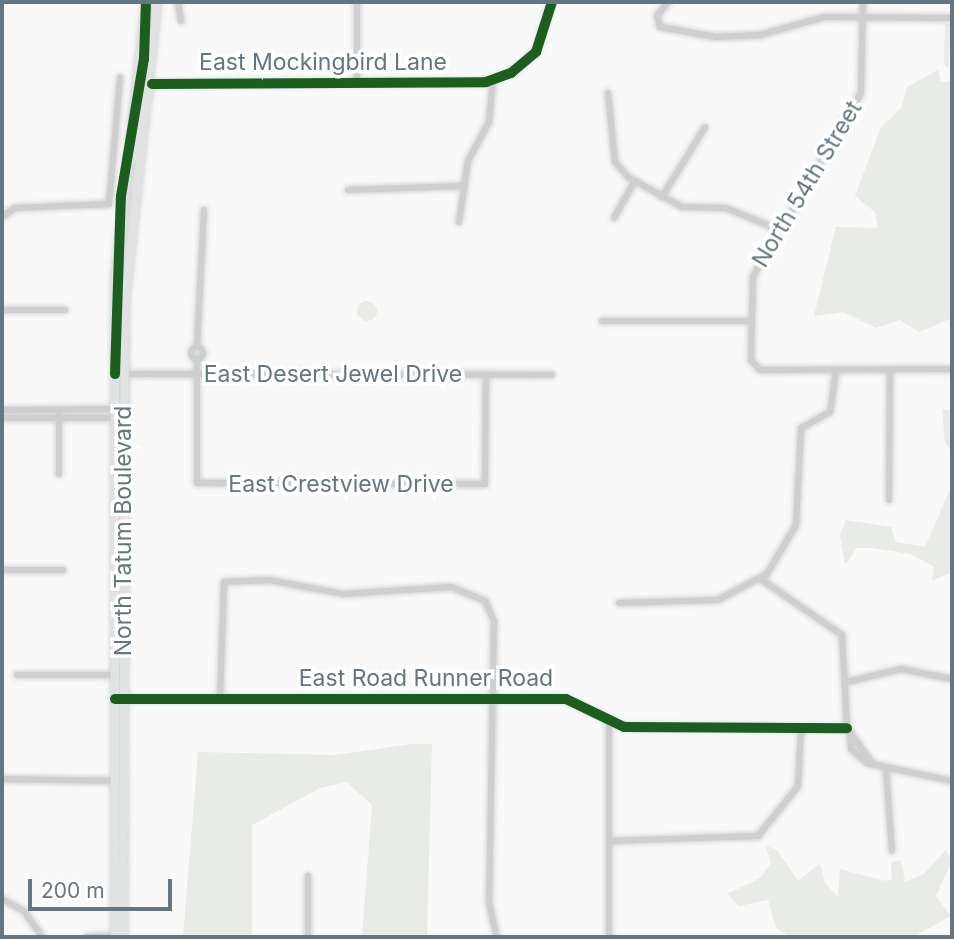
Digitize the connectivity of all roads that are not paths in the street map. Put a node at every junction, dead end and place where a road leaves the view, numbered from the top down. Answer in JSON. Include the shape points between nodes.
{"nodes":[{"id":1,"x":146,"y":2,"type":"edge"},
{"id":2,"x":157,"y":2,"type":"edge"},
{"id":3,"x":178,"y":2,"type":"edge"},
{"id":4,"x":356,"y":2,"type":"edge"},
{"id":5,"x":552,"y":2,"type":"edge"},
{"id":6,"x":668,"y":2,"type":"edge"},
{"id":7,"x":863,"y":2,"type":"edge"},
{"id":8,"x":862,"y":17,"type":"junction"},
{"id":9,"x":952,"y":18,"type":"edge"},
{"id":10,"x":181,"y":22,"type":"dead end"},
{"id":11,"x":120,"y":77,"type":"dead end"},
{"id":12,"x":493,"y":80,"type":"junction"},
{"id":13,"x":357,"y":83,"type":"junction"},
{"id":14,"x":152,"y":84,"type":"junction"},
{"id":15,"x":608,"y":93,"type":"dead end"},
{"id":16,"x":705,"y":127,"type":"dead end"},
{"id":17,"x":634,"y":182,"type":"junction"},
{"id":18,"x":122,"y":186,"type":"junction"},
{"id":19,"x":463,"y":186,"type":"junction"},
{"id":20,"x":348,"y":190,"type":"dead end"},
{"id":21,"x":662,"y":197,"type":"junction"},
{"id":22,"x":204,"y":210,"type":"dead end"},
{"id":23,"x":2,"y":217,"type":"edge"},
{"id":24,"x":614,"y":218,"type":"dead end"},
{"id":25,"x":459,"y":222,"type":"dead end"},
{"id":26,"x":779,"y":230,"type":"junction"},
{"id":27,"x":2,"y":310,"type":"edge"},
{"id":28,"x":65,"y":310,"type":"dead end"},
{"id":29,"x":602,"y":321,"type":"dead end"},
{"id":30,"x":750,"y":321,"type":"junction"},
{"id":31,"x":952,"y":369,"type":"edge"},
{"id":32,"x":890,"y":370,"type":"junction"},
{"id":33,"x":836,"y":371,"type":"junction"},
{"id":34,"x":196,"y":373,"type":"junction"},
{"id":35,"x":119,"y":374,"type":"junction"},
{"id":36,"x":552,"y":374,"type":"dead end"},
{"id":37,"x":486,"y":375,"type":"junction"},
{"id":38,"x":59,"y":409,"type":"junction"},
{"id":39,"x":2,"y":410,"type":"edge"},
{"id":40,"x":119,"y":414,"type":"junction"},
{"id":41,"x":2,"y":418,"type":"edge"},
{"id":42,"x":59,"y":418,"type":"junction"},
{"id":43,"x":58,"y":474,"type":"dead end"},
{"id":44,"x":889,"y":500,"type":"dead end"},
{"id":45,"x":2,"y":570,"type":"edge"},
{"id":46,"x":63,"y":570,"type":"dead end"},
{"id":47,"x":761,"y":580,"type":"junction"},
{"id":48,"x":619,"y":603,"type":"dead end"},
{"id":49,"x":18,"y":675,"type":"dead end"},
{"id":50,"x":119,"y":675,"type":"junction"},
{"id":51,"x":952,"y":679,"type":"edge"},
{"id":52,"x":848,"y":681,"type":"junction"},
{"id":53,"x":220,"y":698,"type":"junction"},
{"id":54,"x":119,"y":699,"type":"junction"},
{"id":55,"x":494,"y":699,"type":"junction"},
{"id":56,"x":609,"y":724,"type":"junction"},
{"id":57,"x":801,"y":728,"type":"junction"},
{"id":58,"x":848,"y":731,"type":"junction"},
{"id":59,"x":886,"y":768,"type":"junction"},
{"id":60,"x":2,"y":779,"type":"edge"},
{"id":61,"x":119,"y":781,"type":"junction"},
{"id":62,"x":952,"y":781,"type":"edge"},
{"id":63,"x":609,"y":841,"type":"junction"},
{"id":64,"x":892,"y":850,"type":"dead end"},
{"id":65,"x":308,"y":876,"type":"dead end"},
{"id":66,"x":2,"y":899,"type":"edge"},
{"id":67,"x":119,"y":936,"type":"edge"},
{"id":68,"x":42,"y":937,"type":"edge"},
{"id":69,"x":87,"y":937,"type":"edge"},
{"id":70,"x":308,"y":937,"type":"edge"},
{"id":71,"x":497,"y":937,"type":"edge"},
{"id":72,"x":609,"y":937,"type":"edge"}],
"edges":[{"from":1,"to":18,"type":"main road","name":"North Tatum Boulevard","via":[[144,60]]},
{"from":2,"to":14,"type":"main road","name":"North Tatum Boulevard"},
{"from":3,"to":10,"type":"street"},
{"from":4,"to":13,"type":"street"},
{"from":5,"to":12,"type":"street","via":[[536,52]]},
{"from":6,"to":8,"type":"street","via":[[656,20],[667,31],[734,37],[814,18]]},
{"from":7,"to":8,"type":"street","name":"North 54th Street"},
{"from":8,"to":9,"type":"street"},
{"from":8,"to":26,"type":"street","name":"North 54th Street","via":[[861,93]]},
{"from":11,"to":23,"type":"street","via":[[109,204],[15,208]]},
{"from":12,"to":13,"type":"street","name":"East Mockingbird Lane"},
{"from":12,"to":19,"type":"street","via":[[489,122]]},
{"from":13,"to":14,"type":"street","name":"East Mockingbird Lane"},
{"from":14,"to":18,"type":"main road"},
{"from":14,"to":35,"type":"main road","name":"North Tatum Boulevard","via":[[131,208]]},
{"from":15,"to":17,"type":"street","via":[[615,162]]},
{"from":16,"to":21,"type":"street"},
{"from":17,"to":21,"type":"street"},
{"from":17,"to":24,"type":"street"},
{"from":18,"to":35,"type":"main road","name":"North Tatum Boulevard"},
{"from":19,"to":20,"type":"street"},
{"from":19,"to":25,"type":"street"},
{"from":21,"to":26,"type":"street","via":[[682,207],[726,208]]},
{"from":22,"to":34,"type":"street","via":[[197,347],[191,352],[197,359]]},
{"from":26,"to":30,"type":"street","name":"North 54th Street","via":[[753,275]]},
{"from":27,"to":28,"type":"street"},
{"from":29,"to":30,"type":"street"},
{"from":30,"to":33,"type":"street","name":"North 54th Street","via":[[753,365]]},
{"from":31,"to":32,"type":"street"},
{"from":32,"to":33,"type":"street"},
{"from":32,"to":44,"type":"street"},
{"from":33,"to":47,"type":"street","via":[[830,412],[801,428],[796,525]]},
{"from":34,"to":35,"type":"street","name":"East Desert Jewel Drive"},
{"from":34,"to":37,"type":"street","name":"East Desert Jewel Drive"},
{"from":34,"to":37,"type":"street","name":"East Crestview Drive","via":[[197,484],[485,484]]},
{"from":35,"to":40,"type":"main road","name":"North Tatum Boulevard"},
{"from":36,"to":37,"type":"street","name":"East Desert Jewel Drive"},
{"from":38,"to":39,"type":"street"},
{"from":38,"to":40,"type":"street"},
{"from":38,"to":42,"type":"street"},
{"from":40,"to":42,"type":"street"},
{"from":40,"to":50,"type":"main road","name":"North Tatum Boulevard"},
{"from":41,"to":42,"type":"street"},
{"from":42,"to":43,"type":"street"},
{"from":45,"to":46,"type":"street"},
{"from":47,"to":48,"type":"street","via":[[718,600]]},
{"from":47,"to":52,"type":"street","via":[[842,635]]},
{"from":49,"to":50,"type":"street"},
{"from":50,"to":54,"type":"main road","name":"North Tatum Boulevard"},
{"from":51,"to":52,"type":"street","via":[[901,669]]},
{"from":52,"to":58,"type":"street"},
{"from":53,"to":54,"type":"street","name":"East Road Runner Road"},
{"from":53,"to":55,"type":"street","name":"East Road Runner Road"},
{"from":53,"to":55,"type":"street","via":[[224,582],[269,580],[343,594],[441,586],[482,598],[494,616]]},
{"from":54,"to":61,"type":"main road","name":"North Tatum Boulevard"},
{"from":55,"to":56,"type":"street","name":"East Road Runner Road","via":[[574,700]]},
{"from":55,"to":71,"type":"street","via":[[489,903]]},
{"from":56,"to":57,"type":"street"},
{"from":56,"to":63,"type":"street"},
{"from":57,"to":58,"type":"street"},
{"from":57,"to":63,"type":"street","via":[[798,786],[758,836]]},
{"from":58,"to":59,"type":"street","via":[[851,749]]},
{"from":59,"to":62,"type":"street"},
{"from":59,"to":64,"type":"street"},
{"from":60,"to":61,"type":"street"},
{"from":61,"to":67,"type":"main road","name":"North Tatum Boulevard"},
{"from":63,"to":72,"type":"street"},
{"from":65,"to":70,"type":"street"},
{"from":66,"to":68,"type":"street","via":[[24,911]]},
{"from":67,"to":69,"type":"street"}]}
